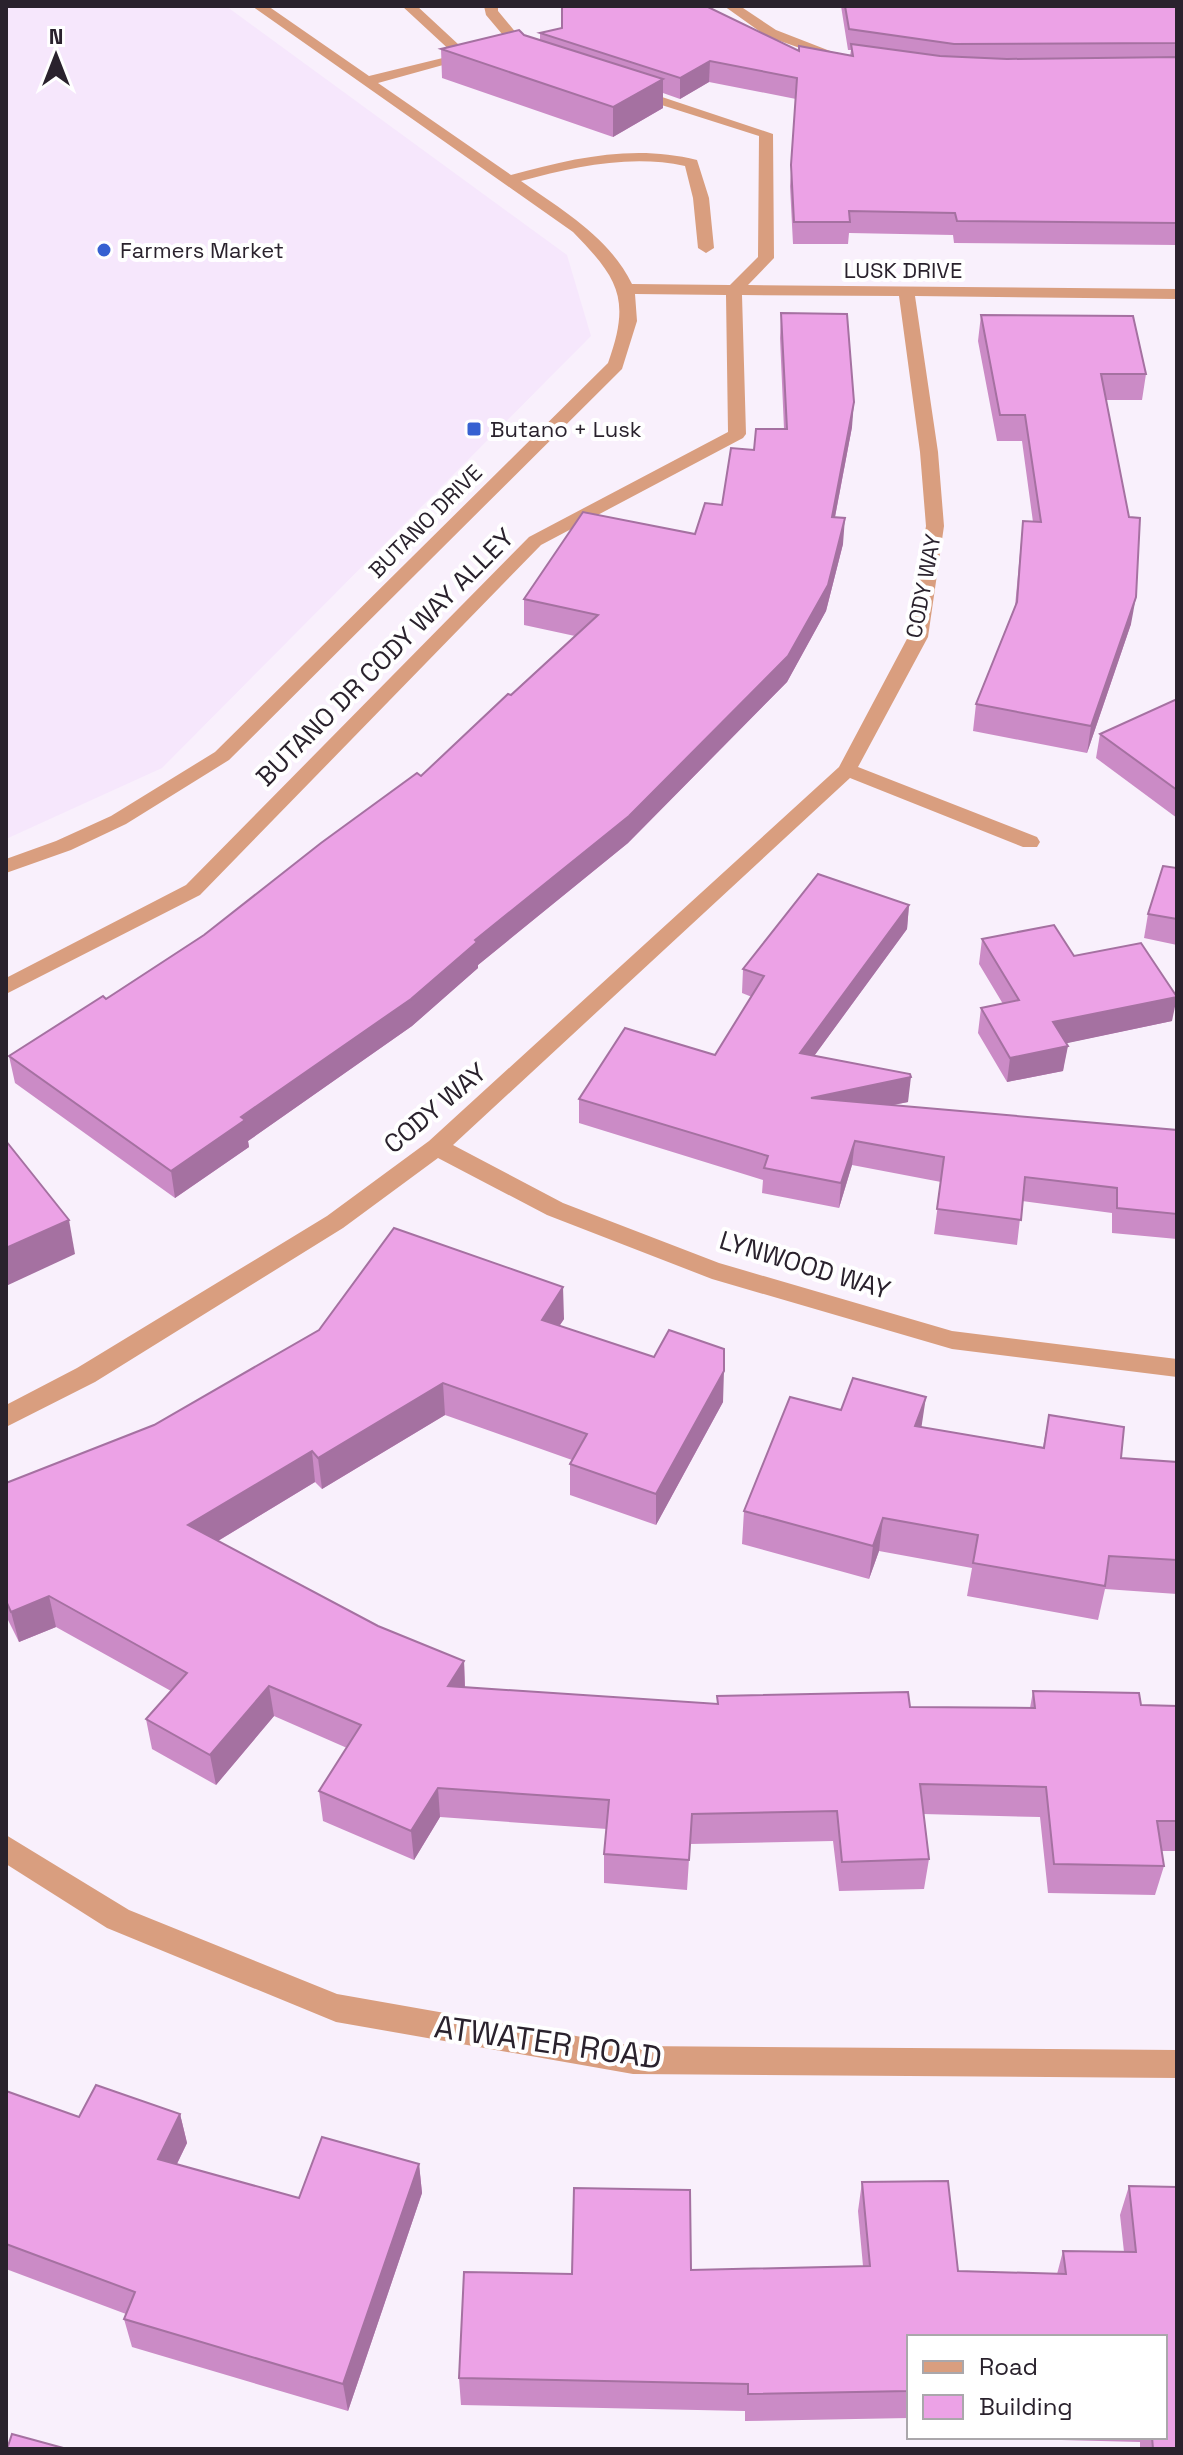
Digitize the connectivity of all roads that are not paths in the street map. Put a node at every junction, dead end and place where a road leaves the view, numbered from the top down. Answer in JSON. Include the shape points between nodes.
{"nodes":[{"id":1,"x":259,"y":6,"type":"edge"},
{"id":2,"x":409,"y":6,"type":"edge"},
{"id":3,"x":491,"y":6,"type":"edge"},
{"id":4,"x":731,"y":6,"type":"edge"},
{"id":5,"x":858,"y":60,"type":"edge"},
{"id":6,"x":545,"y":63,"type":"edge"},
{"id":7,"x":367,"y":81,"type":"junction"},
{"id":8,"x":619,"y":87,"type":"edge"},
{"id":9,"x":509,"y":180,"type":"junction"},
{"id":10,"x":706,"y":248,"type":"dead end"},
{"id":11,"x":630,"y":289,"type":"junction"},
{"id":12,"x":734,"y":290,"type":"junction"},
{"id":13,"x":906,"y":292,"type":"junction"},
{"id":14,"x":1177,"y":294,"type":"edge"},
{"id":15,"x":847,"y":770,"type":"junction"},
{"id":16,"x":1030,"y":842,"type":"dead end"},
{"id":17,"x":6,"y":866,"type":"edge"},
{"id":18,"x":6,"y":987,"type":"edge"},
{"id":19,"x":437,"y":1147,"type":"junction"},
{"id":20,"x":1177,"y":1368,"type":"edge"},
{"id":21,"x":6,"y":1417,"type":"edge"},
{"id":22,"x":6,"y":1848,"type":"edge"},
{"id":23,"x":1177,"y":2064,"type":"edge"}],
"edges":[{"from":1,"to":7,"type":"street"},
{"from":2,"to":7,"type":"street","via":[[465,57]]},
{"from":3,"to":6,"type":"street","via":[[530,58]]},
{"from":4,"to":5,"type":"street","via":[[788,41]]},
{"from":7,"to":9,"type":"street"},
{"from":8,"to":12,"type":"street","via":[[766,134],[766,258]]},
{"from":9,"to":10,"type":"street","via":[[584,160],[674,158],[692,163]]},
{"from":9,"to":11,"type":"street","via":[[579,229]]},
{"from":11,"to":12,"type":"street","name":"LUSK DRIVE"},
{"from":11,"to":17,"type":"street","name":"BUTANO DRIVE","via":[[629,332],[616,365],[222,756],[164,798]]},
{"from":12,"to":13,"type":"street","name":"LUSK DRIVE"},
{"from":12,"to":18,"type":"street","name":"BUTANO DR CODY WAY ALLEY","via":[[737,434],[535,541],[193,890]]},
{"from":13,"to":14,"type":"street","name":"LUSK DRIVE"},
{"from":13,"to":15,"type":"street","name":"CODY WAY","via":[[935,526],[918,637]]},
{"from":15,"to":16,"type":"street"},
{"from":15,"to":19,"type":"street","name":"CODY WAY"},
{"from":19,"to":20,"type":"street","name":"LYNWOOD WAY","via":[[555,1209],[712,1270],[952,1340]]},
{"from":19,"to":21,"type":"street","name":"CODY WAY","via":[[335,1222],[86,1375]]},
{"from":22,"to":23,"type":"street","name":"ATWATER ROAD","via":[[118,1919],[336,2008],[633,2060]]}]}
